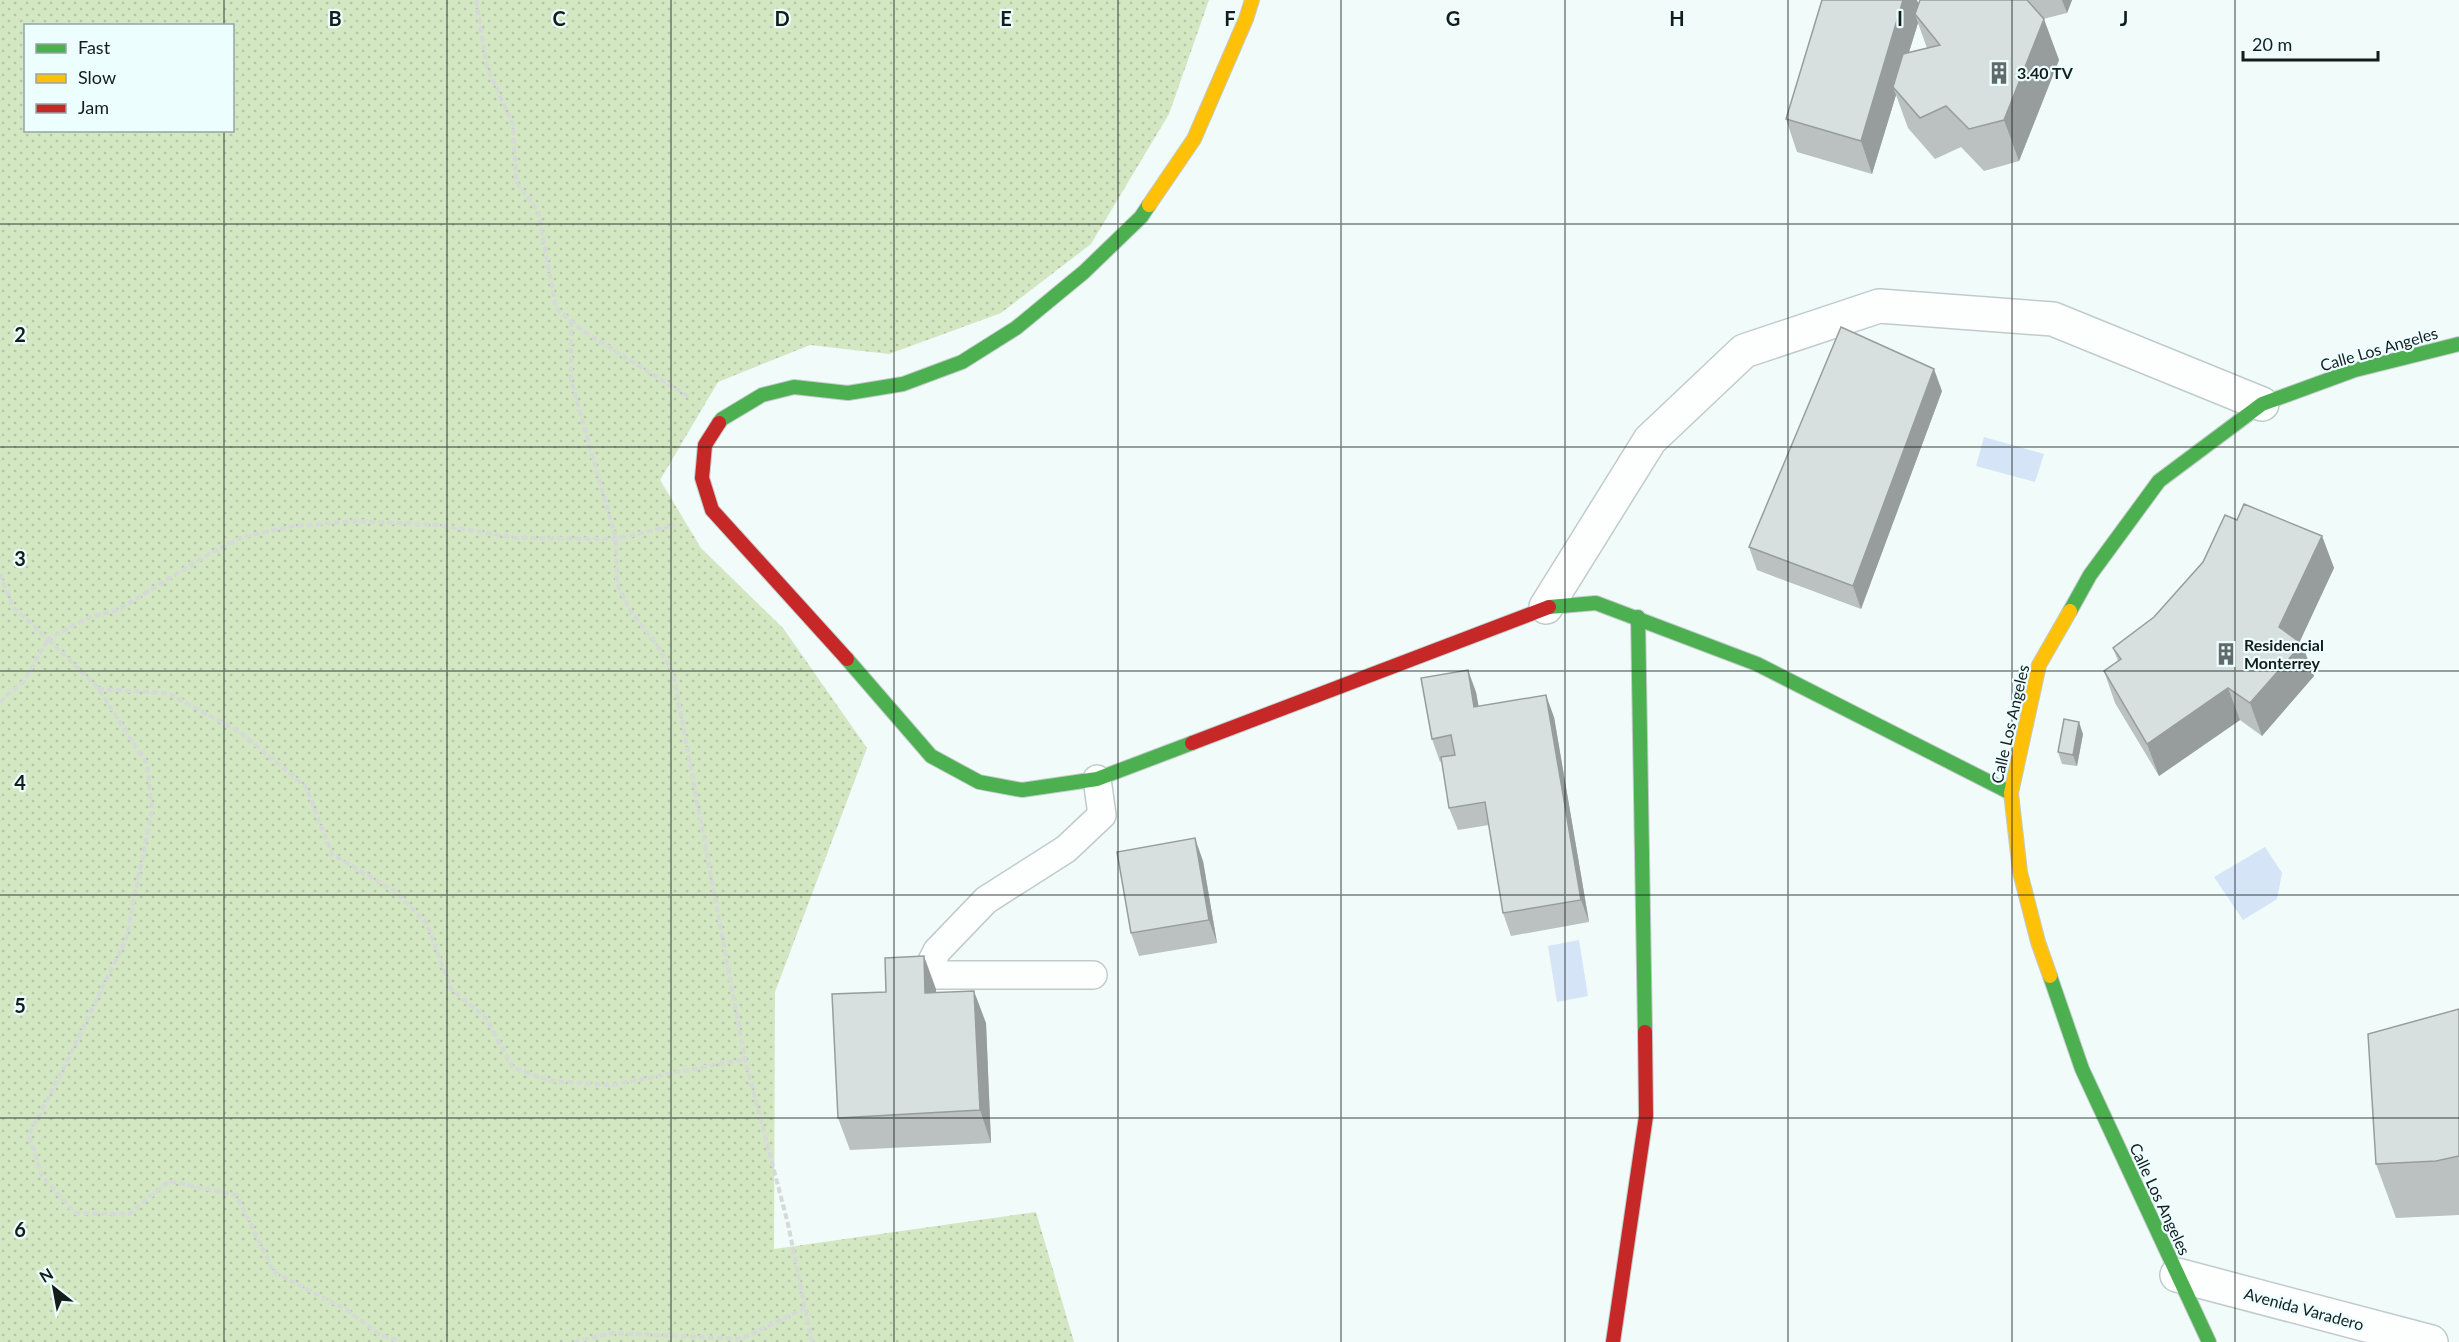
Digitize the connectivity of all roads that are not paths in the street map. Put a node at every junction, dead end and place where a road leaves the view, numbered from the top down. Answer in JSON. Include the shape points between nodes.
{"nodes":[{"id":1,"x":1252,"y":0,"type":"edge"},
{"id":2,"x":2459,"y":344,"type":"edge"},
{"id":3,"x":2262,"y":404,"type":"junction"},
{"id":4,"x":1546,"y":607,"type":"junction"},
{"id":5,"x":1638,"y":617,"type":"junction"},
{"id":6,"x":1097,"y":779,"type":"junction"},
{"id":7,"x":2011,"y":793,"type":"junction"},
{"id":8,"x":1093,"y":975,"type":"dead end"},
{"id":9,"x":2177,"y":1275,"type":"junction"},
{"id":10,"x":1613,"y":1342,"type":"edge"},
{"id":11,"x":2209,"y":1342,"type":"edge"},
{"id":12,"x":2431,"y":1342,"type":"edge"}],
"edges":[{"from":1,"to":6,"type":"street","via":[[1194,139],[1141,217],[1084,273],[1016,328],[962,362],[903,384],[848,393],[794,387],[762,395],[722,418],[705,445],[702,478],[712,510],[931,756],[979,782],[1022,790]]},
{"from":2,"to":3,"type":"street","name":"Calle Los Angeles","via":[[2355,370]]},
{"from":3,"to":4,"type":"street","via":[[2053,319],[1879,306],[1744,351],[1650,440]]},
{"from":3,"to":7,"type":"street","name":"Calle Los Angeles","via":[[2160,481],[2090,575],[2039,665]]},
{"from":4,"to":5,"type":"street","via":[[1596,603]]},
{"from":4,"to":6,"type":"street"},
{"from":5,"to":7,"type":"street","via":[[1758,664]]},
{"from":5,"to":10,"type":"street","via":[[1646,1116]]},
{"from":6,"to":8,"type":"lane","via":[[1102,815],[1066,849],[986,900],[937,951],[925,975]]},
{"from":7,"to":9,"type":"street","name":"Calle Los Angeles","via":[[2019,872],[2041,953],[2082,1069]]},
{"from":9,"to":11,"type":"street","name":"Calle Los Angeles"},
{"from":9,"to":12,"type":"street","name":"Avenida Varadero"}]}
